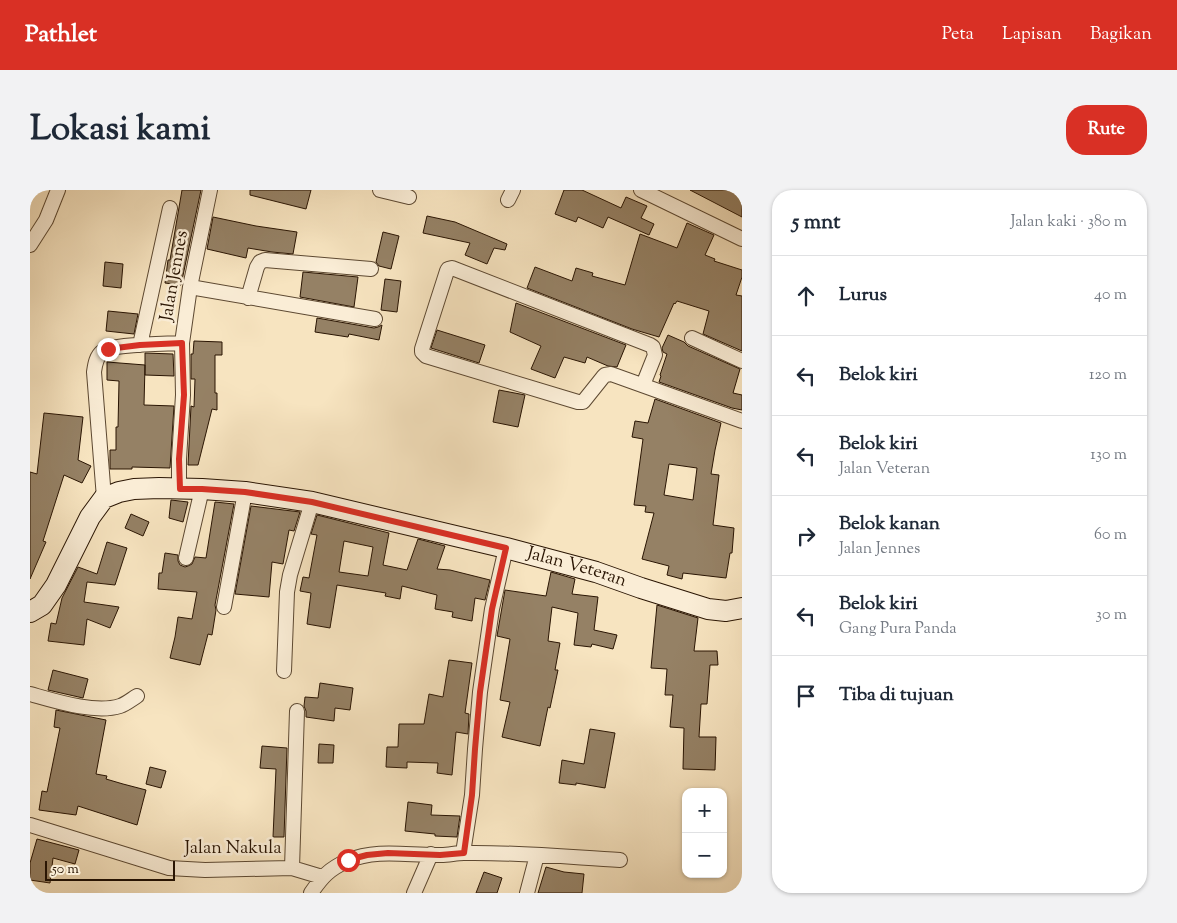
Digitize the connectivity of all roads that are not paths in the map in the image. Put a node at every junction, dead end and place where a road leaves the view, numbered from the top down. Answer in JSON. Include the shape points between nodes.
{"nodes":[{"id":1,"x":58,"y":190,"type":"edge"},
{"id":2,"x":210,"y":190,"type":"edge"},
{"id":3,"x":380,"y":190,"type":"edge"},
{"id":4,"x":641,"y":190,"type":"edge"},
{"id":5,"x":409,"y":197,"type":"dead end"},
{"id":6,"x":170,"y":208,"type":"dead end"},
{"id":7,"x":742,"y":239,"type":"edge"},
{"id":8,"x":30,"y":245,"type":"edge"},
{"id":9,"x":370,"y":269,"type":"dead end"},
{"id":10,"x":190,"y":287,"type":"junction"},
{"id":11,"x":248,"y":298,"type":"junction"},
{"id":12,"x":374,"y":320,"type":"dead end"},
{"id":13,"x":692,"y":338,"type":"dead end"},
{"id":14,"x":182,"y":343,"type":"junction"},
{"id":15,"x":140,"y":345,"type":"junction"},
{"id":16,"x":742,"y":361,"type":"edge"},
{"id":17,"x":643,"y":386,"type":"junction"},
{"id":18,"x":742,"y":421,"type":"edge"},
{"id":19,"x":180,"y":489,"type":"junction"},
{"id":20,"x":202,"y":489,"type":"junction"},
{"id":21,"x":245,"y":492,"type":"junction"},
{"id":22,"x":104,"y":498,"type":"junction"},
{"id":23,"x":312,"y":502,"type":"junction"},
{"id":24,"x":506,"y":548,"type":"junction"},
{"id":25,"x":186,"y":558,"type":"dead end"},
{"id":26,"x":224,"y":607,"type":"dead end"},
{"id":27,"x":742,"y":608,"type":"edge"},
{"id":28,"x":30,"y":612,"type":"edge"},
{"id":29,"x":284,"y":671,"type":"dead end"},
{"id":30,"x":30,"y":694,"type":"edge"},
{"id":31,"x":137,"y":696,"type":"dead end"},
{"id":32,"x":297,"y":711,"type":"dead end"},
{"id":33,"x":30,"y":825,"type":"edge"},
{"id":34,"x":464,"y":853,"type":"junction"},
{"id":35,"x":431,"y":854,"type":"junction"},
{"id":36,"x":537,"y":855,"type":"junction"},
{"id":37,"x":620,"y":860,"type":"dead end"},
{"id":38,"x":292,"y":868,"type":"junction"},
{"id":39,"x":322,"y":877,"type":"junction"},
{"id":40,"x":310,"y":893,"type":"edge"},
{"id":41,"x":414,"y":893,"type":"edge"},
{"id":42,"x":528,"y":893,"type":"edge"}],
"edges":[{"from":1,"to":8,"type":"street","via":[[46,220]]},
{"from":2,"to":10,"type":"street","name":"Jalan Jennes"},
{"from":3,"to":5,"type":"street"},
{"from":4,"to":7,"type":"street"},
{"from":6,"to":15,"type":"street"},
{"from":9,"to":11,"type":"street","via":[[265,260],[257,267]]},
{"from":10,"to":11,"type":"street"},
{"from":10,"to":14,"type":"street","name":"Jalan Jennes"},
{"from":11,"to":12,"type":"street"},
{"from":13,"to":16,"type":"street"},
{"from":14,"to":15,"type":"street"},
{"from":14,"to":19,"type":"street","name":"Jalan Jennes","via":[[184,395]]},
{"from":15,"to":22,"type":"street","via":[[108,349],[96,360],[94,372]]},
{"from":17,"to":17,"type":"street","via":[[608,374],[583,402],[578,402],[426,356],[422,349],[448,269],[650,345],[655,355]]},
{"from":17,"to":18,"type":"street"},
{"from":19,"to":20,"type":"street","name":"Jalan Veteran"},
{"from":19,"to":22,"type":"street","name":"Jalan Veteran","via":[[134,489]]},
{"from":20,"to":21,"type":"street","name":"Jalan Veteran"},
{"from":20,"to":25,"type":"street"},
{"from":21,"to":23,"type":"street","name":"Jalan Veteran"},
{"from":21,"to":26,"type":"street"},
{"from":22,"to":28,"type":"street","via":[[90,517],[56,585],[42,605]]},
{"from":23,"to":24,"type":"street","name":"Jalan Veteran"},
{"from":23,"to":29,"type":"street","via":[[287,592]]},
{"from":24,"to":27,"type":"street","name":"Jalan Veteran","via":[[596,572],[708,609],[726,611]]},
{"from":24,"to":34,"type":"street","via":[[492,609],[481,683]]},
{"from":30,"to":31,"type":"street","via":[[106,709]]},
{"from":32,"to":38,"type":"street"},
{"from":33,"to":38,"type":"street","name":"Jalan Nakula","via":[[169,868]]},
{"from":34,"to":35,"type":"street"},
{"from":34,"to":36,"type":"street"},
{"from":35,"to":39,"type":"street","via":[[367,855],[348,860]]},
{"from":35,"to":41,"type":"street"},
{"from":36,"to":37,"type":"street"},
{"from":36,"to":42,"type":"street"},
{"from":38,"to":39,"type":"street","name":"Jalan Nakula"},
{"from":39,"to":40,"type":"street"}]}
